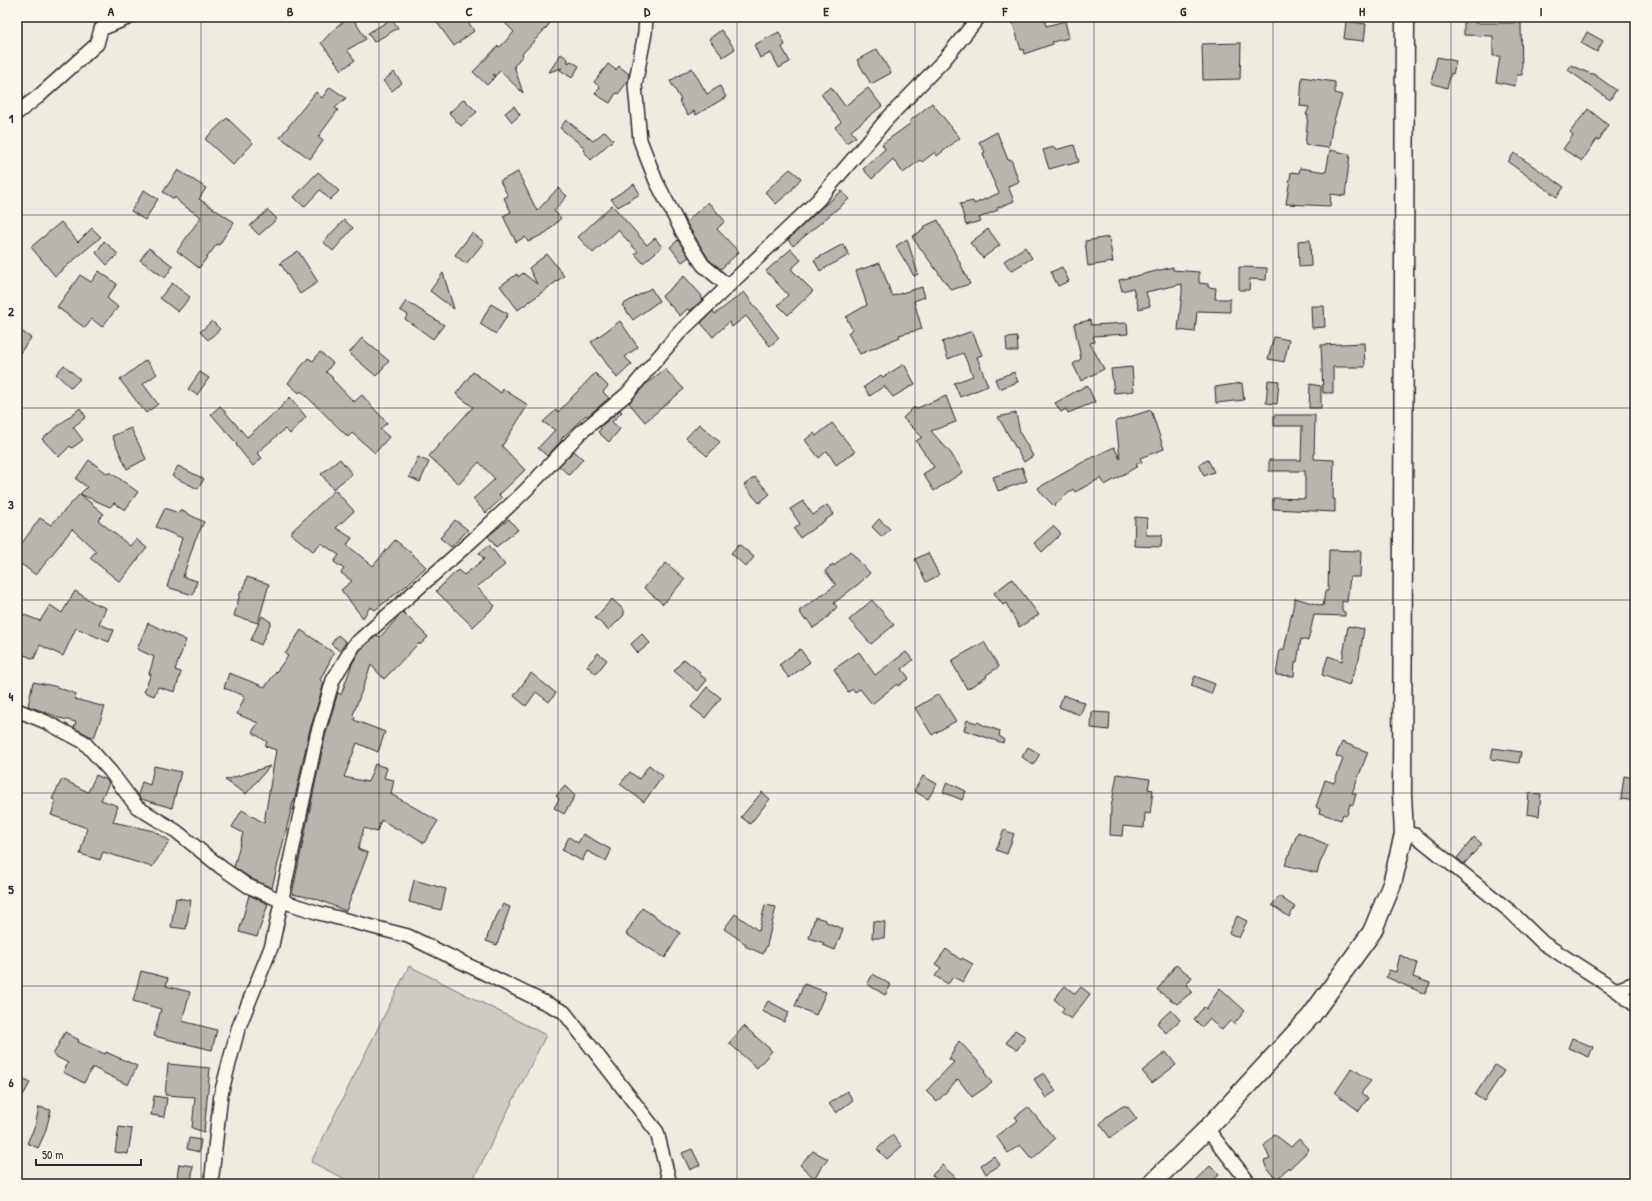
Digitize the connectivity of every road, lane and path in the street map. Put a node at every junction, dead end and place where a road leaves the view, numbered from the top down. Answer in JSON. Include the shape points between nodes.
{"nodes":[{"id":1,"x":130,"y":17,"type":"edge"},
{"id":2,"x":646,"y":17,"type":"edge"},
{"id":3,"x":979,"y":17,"type":"edge"},
{"id":4,"x":1405,"y":17,"type":"edge"},
{"id":5,"x":17,"y":113,"type":"edge"},
{"id":6,"x":728,"y":286,"type":"junction"},
{"id":7,"x":17,"y":710,"type":"edge"},
{"id":8,"x":1404,"y":834,"type":"junction"},
{"id":9,"x":282,"y":901,"type":"junction"},
{"id":10,"x":1635,"y":984,"type":"edge"},
{"id":11,"x":1616,"y":990,"type":"junction"},
{"id":12,"x":1635,"y":1005,"type":"edge"},
{"id":13,"x":1207,"y":1129,"type":"junction"},
{"id":14,"x":211,"y":1184,"type":"edge"},
{"id":15,"x":670,"y":1184,"type":"edge"},
{"id":16,"x":1152,"y":1184,"type":"edge"},
{"id":17,"x":1250,"y":1184,"type":"edge"}],
"edges":[{"from":1,"to":5,"type":"street","via":[[101,29],[97,44]]},
{"from":2,"to":6,"type":"street","via":[[635,85],[640,140],[656,181],[683,233],[703,264]]},
{"from":3,"to":6,"type":"street","via":[[944,60],[887,119],[818,200]]},
{"from":4,"to":8,"type":"street","via":[[1402,410]]},
{"from":6,"to":9,"type":"street","via":[[679,333],[627,394],[580,433],[525,491],[476,537],[354,645],[333,680],[317,735]]},
{"from":7,"to":9,"type":"street","via":[[84,742],[137,807],[176,832],[248,886]]},
{"from":8,"to":11,"type":"street","via":[[1416,835],[1511,912],[1543,943]]},
{"from":8,"to":13,"type":"street","via":[[1392,884],[1372,932],[1311,1016]]},
{"from":9,"to":14,"type":"street","via":[[272,945],[238,1029],[220,1094]]},
{"from":9,"to":15,"type":"street","via":[[408,936],[564,1012],[658,1132]]},
{"from":10,"to":11,"type":"street"},
{"from":11,"to":12,"type":"street"},
{"from":13,"to":16,"type":"street"},
{"from":13,"to":17,"type":"street"}]}
